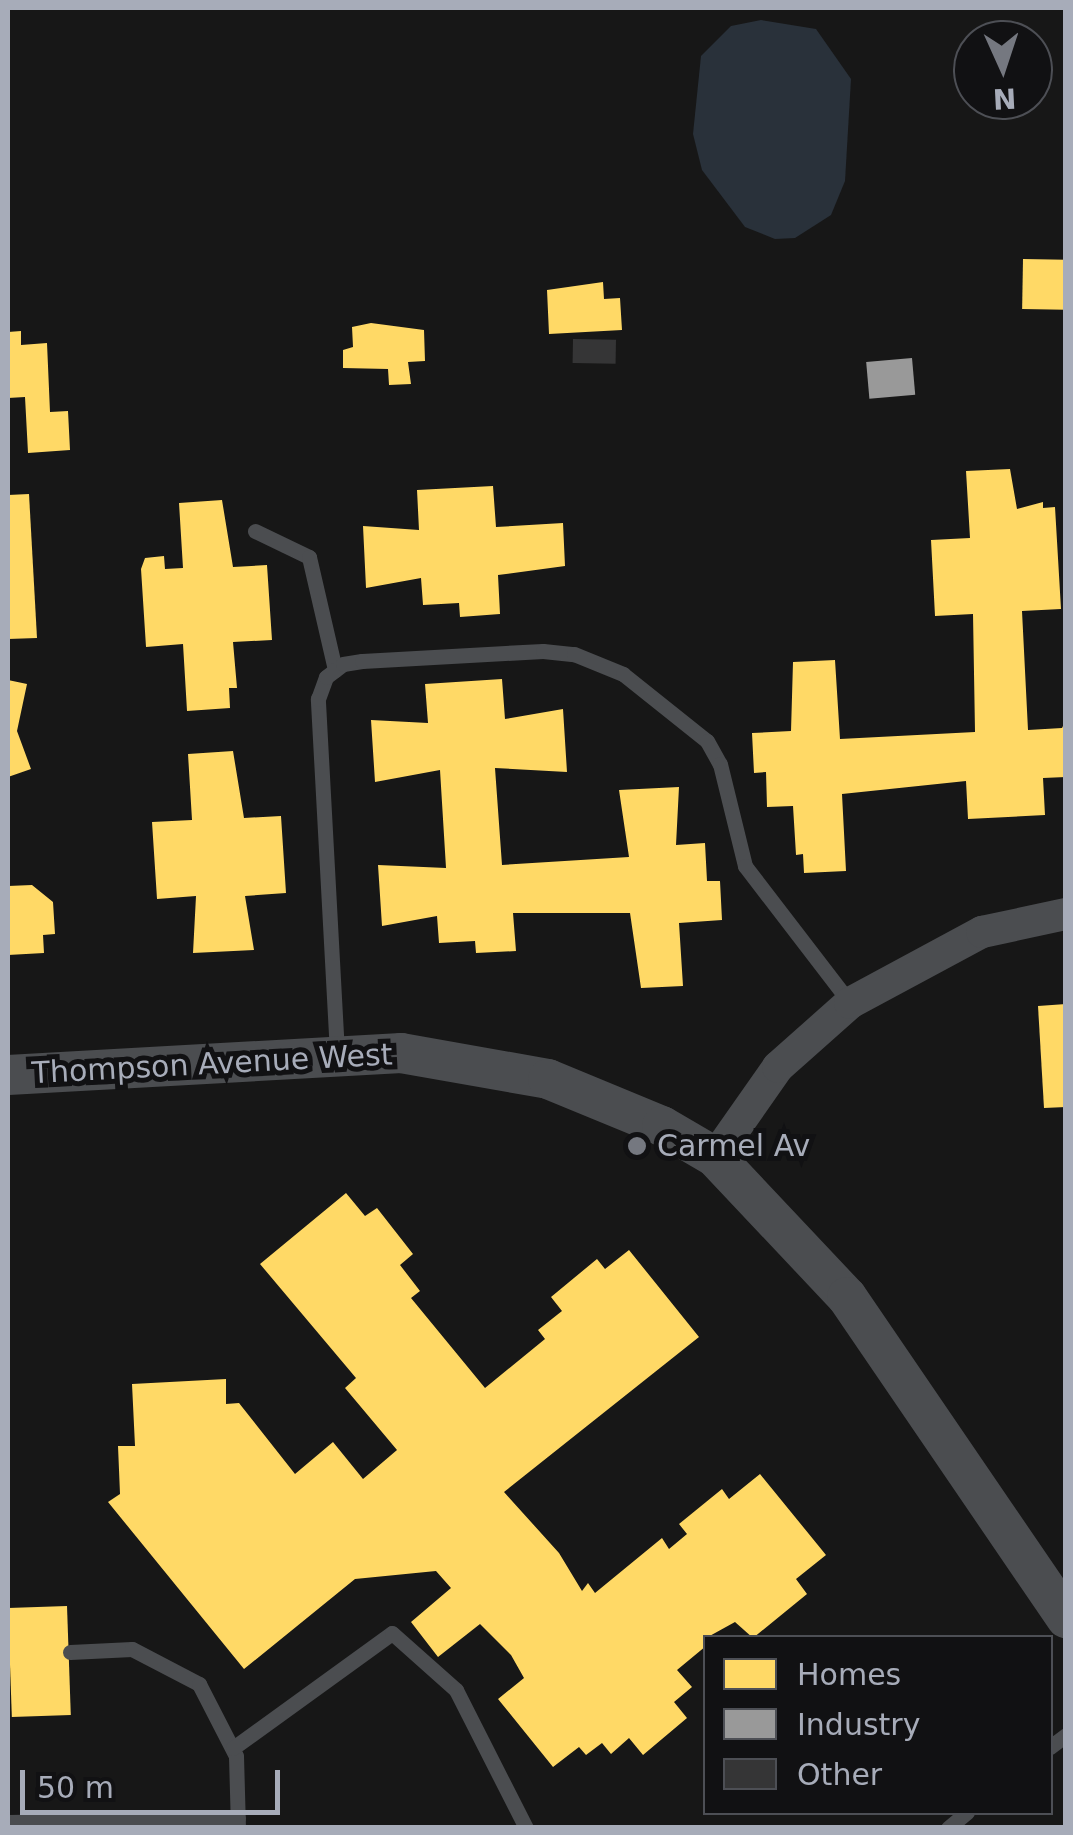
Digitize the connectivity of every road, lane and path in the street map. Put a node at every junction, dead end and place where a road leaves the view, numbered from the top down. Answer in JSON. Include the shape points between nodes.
{"nodes":[{"id":1,"x":255,"y":531,"type":"dead end"},
{"id":2,"x":335,"y":670,"type":"junction"},
{"id":3,"x":1066,"y":914,"type":"edge"},
{"id":4,"x":850,"y":1003,"type":"junction"},
{"id":5,"x":337,"y":1053,"type":"junction"},
{"id":6,"x":8,"y":1076,"type":"edge"},
{"id":7,"x":715,"y":1157,"type":"junction"},
{"id":8,"x":1066,"y":1618,"type":"edge"},
{"id":9,"x":70,"y":1652,"type":"dead end"},
{"id":10,"x":233,"y":1748,"type":"junction"},
{"id":11,"x":8,"y":1822,"type":"edge"},
{"id":12,"x":238,"y":1823,"type":"edge"},
{"id":13,"x":526,"y":1828,"type":"edge"}],
"edges":[{"from":1,"to":2,"type":"lane","via":[[309,556]]},
{"from":2,"to":4,"type":"lane","via":[[362,661],[543,652],[574,654],[623,674],[707,741],[720,764],[746,866]]},
{"from":2,"to":5,"type":"lane","via":[[318,700]]},
{"from":3,"to":4,"type":"street","via":[[982,932]]},
{"from":4,"to":7,"type":"street","via":[[778,1067]]},
{"from":5,"to":6,"type":"street","name":"Thompson Avenue West"},
{"from":5,"to":7,"type":"street","name":"Thompson Avenue West","via":[[401,1053],[548,1078],[662,1126]]},
{"from":7,"to":8,"type":"street","name":"Thompson Avenue West","via":[[848,1297]]},
{"from":9,"to":10,"type":"lane","via":[[132,1649],[162,1659],[199,1684]]},
{"from":10,"to":12,"type":"lane"},
{"from":10,"to":13,"type":"lane","via":[[392,1633],[456,1690]]},
{"from":11,"to":12,"type":"lane"}]}
